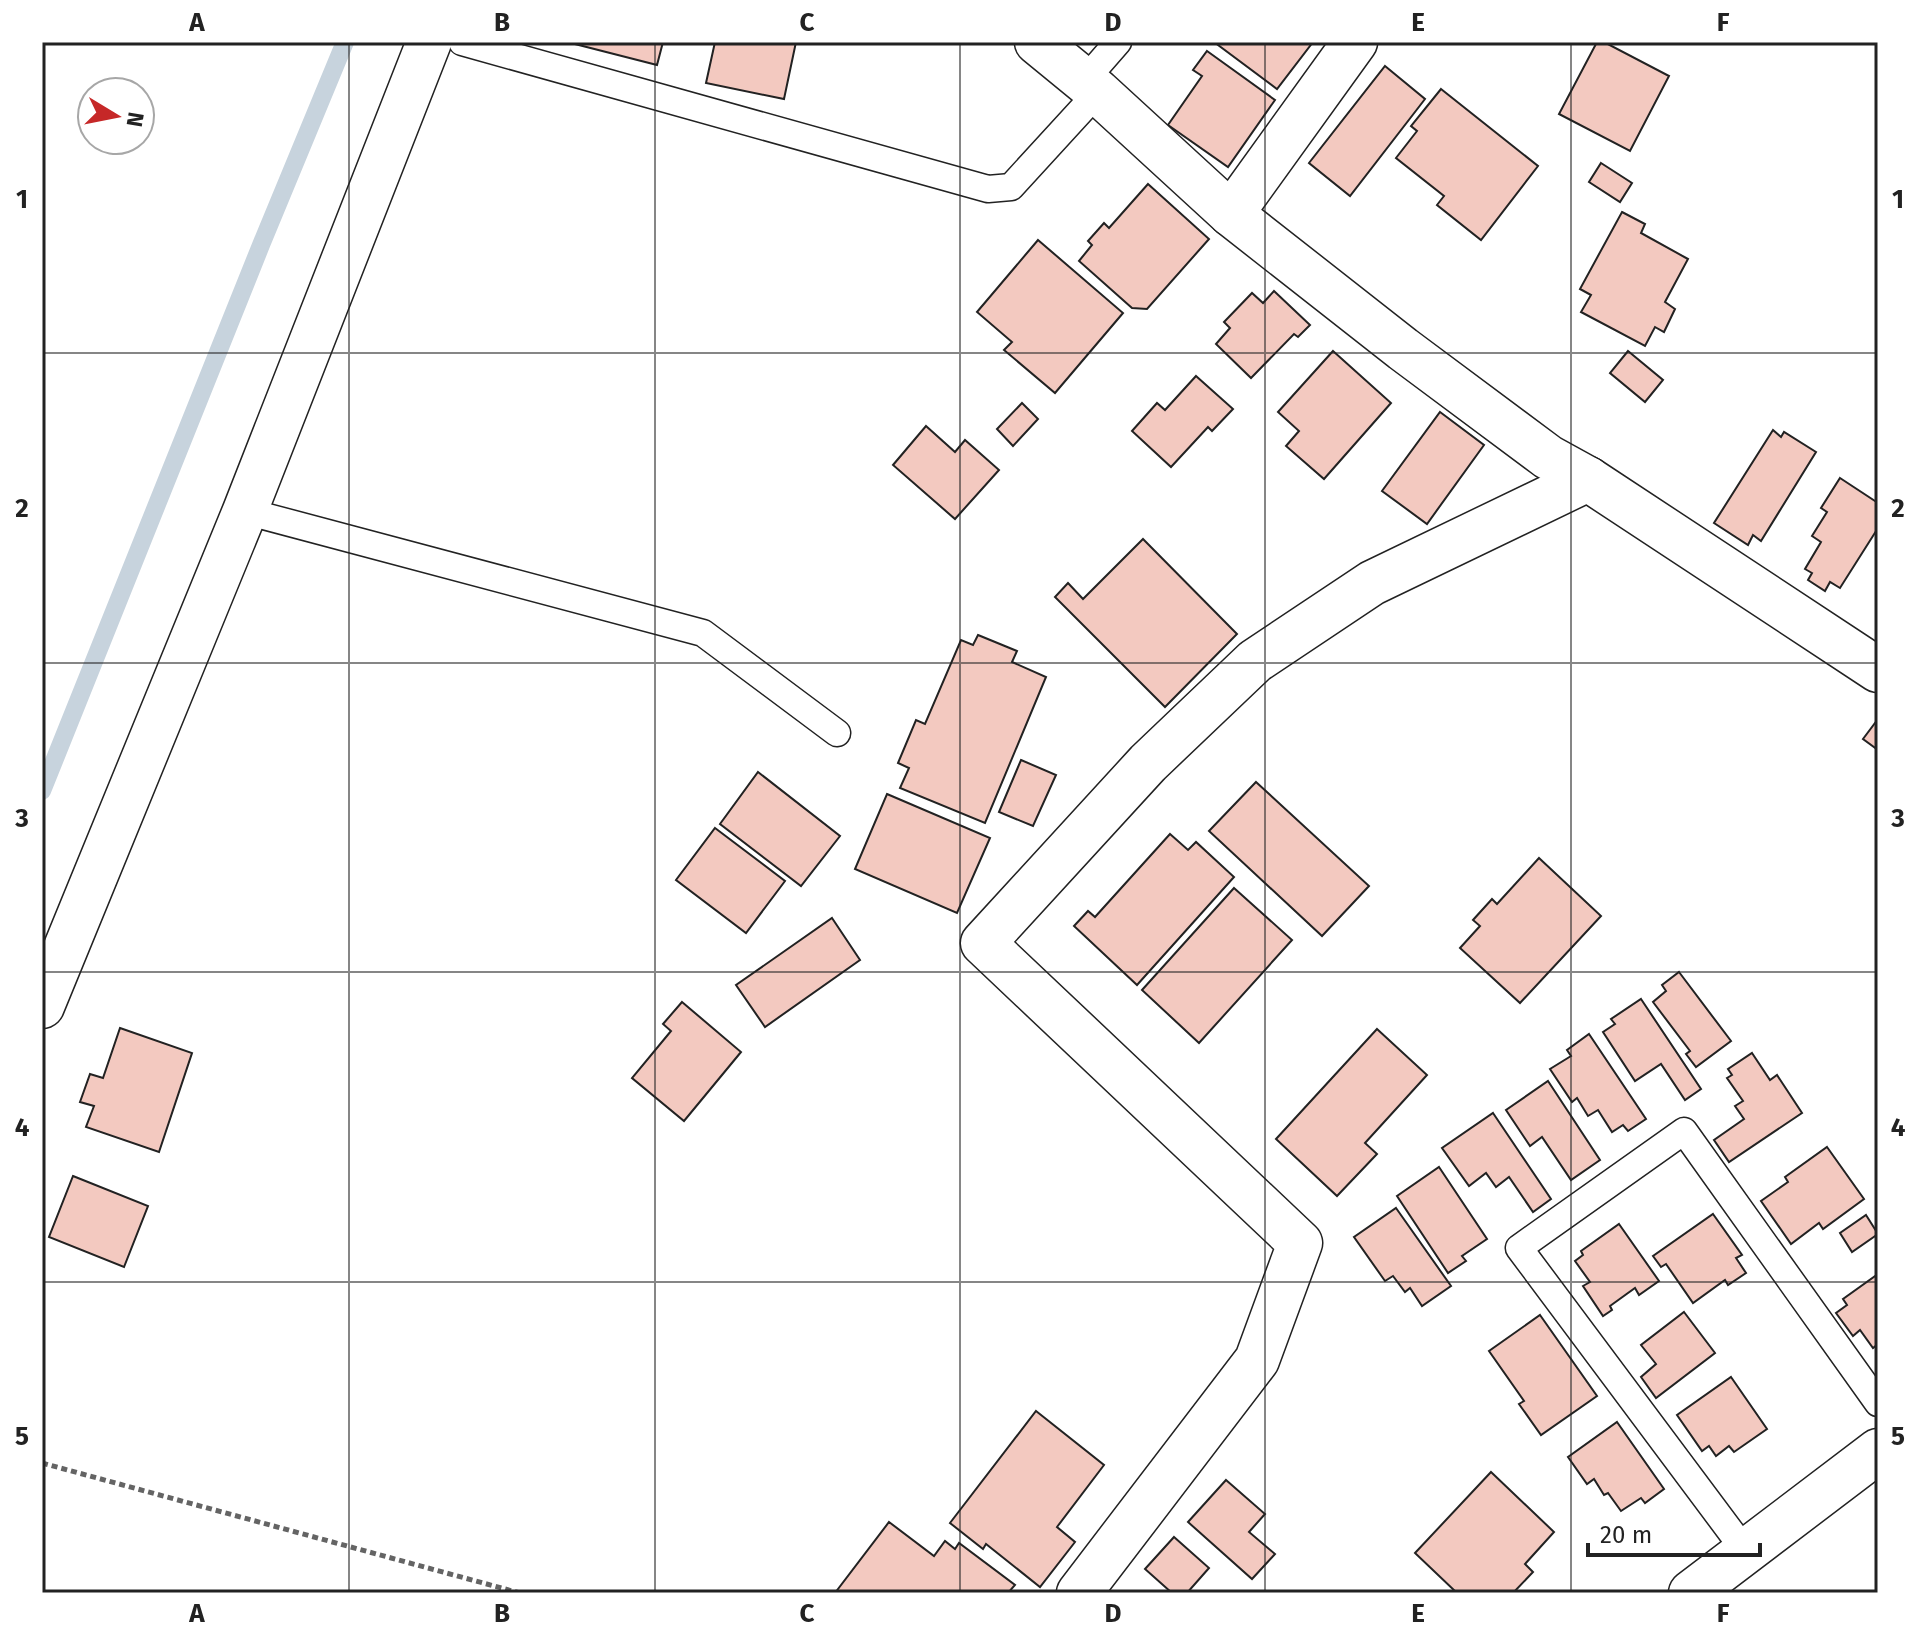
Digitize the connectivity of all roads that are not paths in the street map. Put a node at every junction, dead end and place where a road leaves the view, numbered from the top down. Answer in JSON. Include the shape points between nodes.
{"nodes":[{"id":1,"x":429,"y":42,"type":"edge"},
{"id":2,"x":462,"y":42,"type":"edge"},
{"id":3,"x":1037,"y":42,"type":"edge"},
{"id":4,"x":1118,"y":42,"type":"edge"},
{"id":5,"x":1355,"y":42,"type":"edge"},
{"id":6,"x":1091,"y":86,"type":"junction"},
{"id":7,"x":1231,"y":214,"type":"junction"},
{"id":8,"x":1588,"y":479,"type":"junction"},
{"id":9,"x":245,"y":511,"type":"junction"},
{"id":10,"x":1878,"y":670,"type":"edge"},
{"id":11,"x":837,"y":733,"type":"dead end"},
{"id":12,"x":53,"y":947,"type":"edge"},
{"id":13,"x":42,"y":1006,"type":"edge"},
{"id":14,"x":1878,"y":1403,"type":"edge"},
{"id":15,"x":1878,"y":1451,"type":"edge"},
{"id":16,"x":1746,"y":1552,"type":"junction"},
{"id":17,"x":1079,"y":1593,"type":"edge"},
{"id":18,"x":1691,"y":1593,"type":"edge"}],
"edges":[{"from":1,"to":9,"type":"street"},
{"from":2,"to":6,"type":"lane","via":[[988,189],[1011,187]]},
{"from":3,"to":6,"type":"street"},
{"from":4,"to":6,"type":"lane"},
{"from":5,"to":7,"type":"street"},
{"from":6,"to":7,"type":"street"},
{"from":7,"to":8,"type":"street","via":[[1548,457]]},
{"from":8,"to":10,"type":"street"},
{"from":8,"to":17,"type":"street","via":[[1372,583],[1255,661],[1148,763],[983,943],[1300,1243],[1257,1360]]},
{"from":9,"to":11,"type":"lane","via":[[703,633]]},
{"from":9,"to":12,"type":"street"},
{"from":12,"to":13,"type":"street"},
{"from":14,"to":16,"type":"lane","via":[[1684,1131],[1519,1248]]},
{"from":15,"to":16,"type":"street"},
{"from":16,"to":18,"type":"street"}]}
